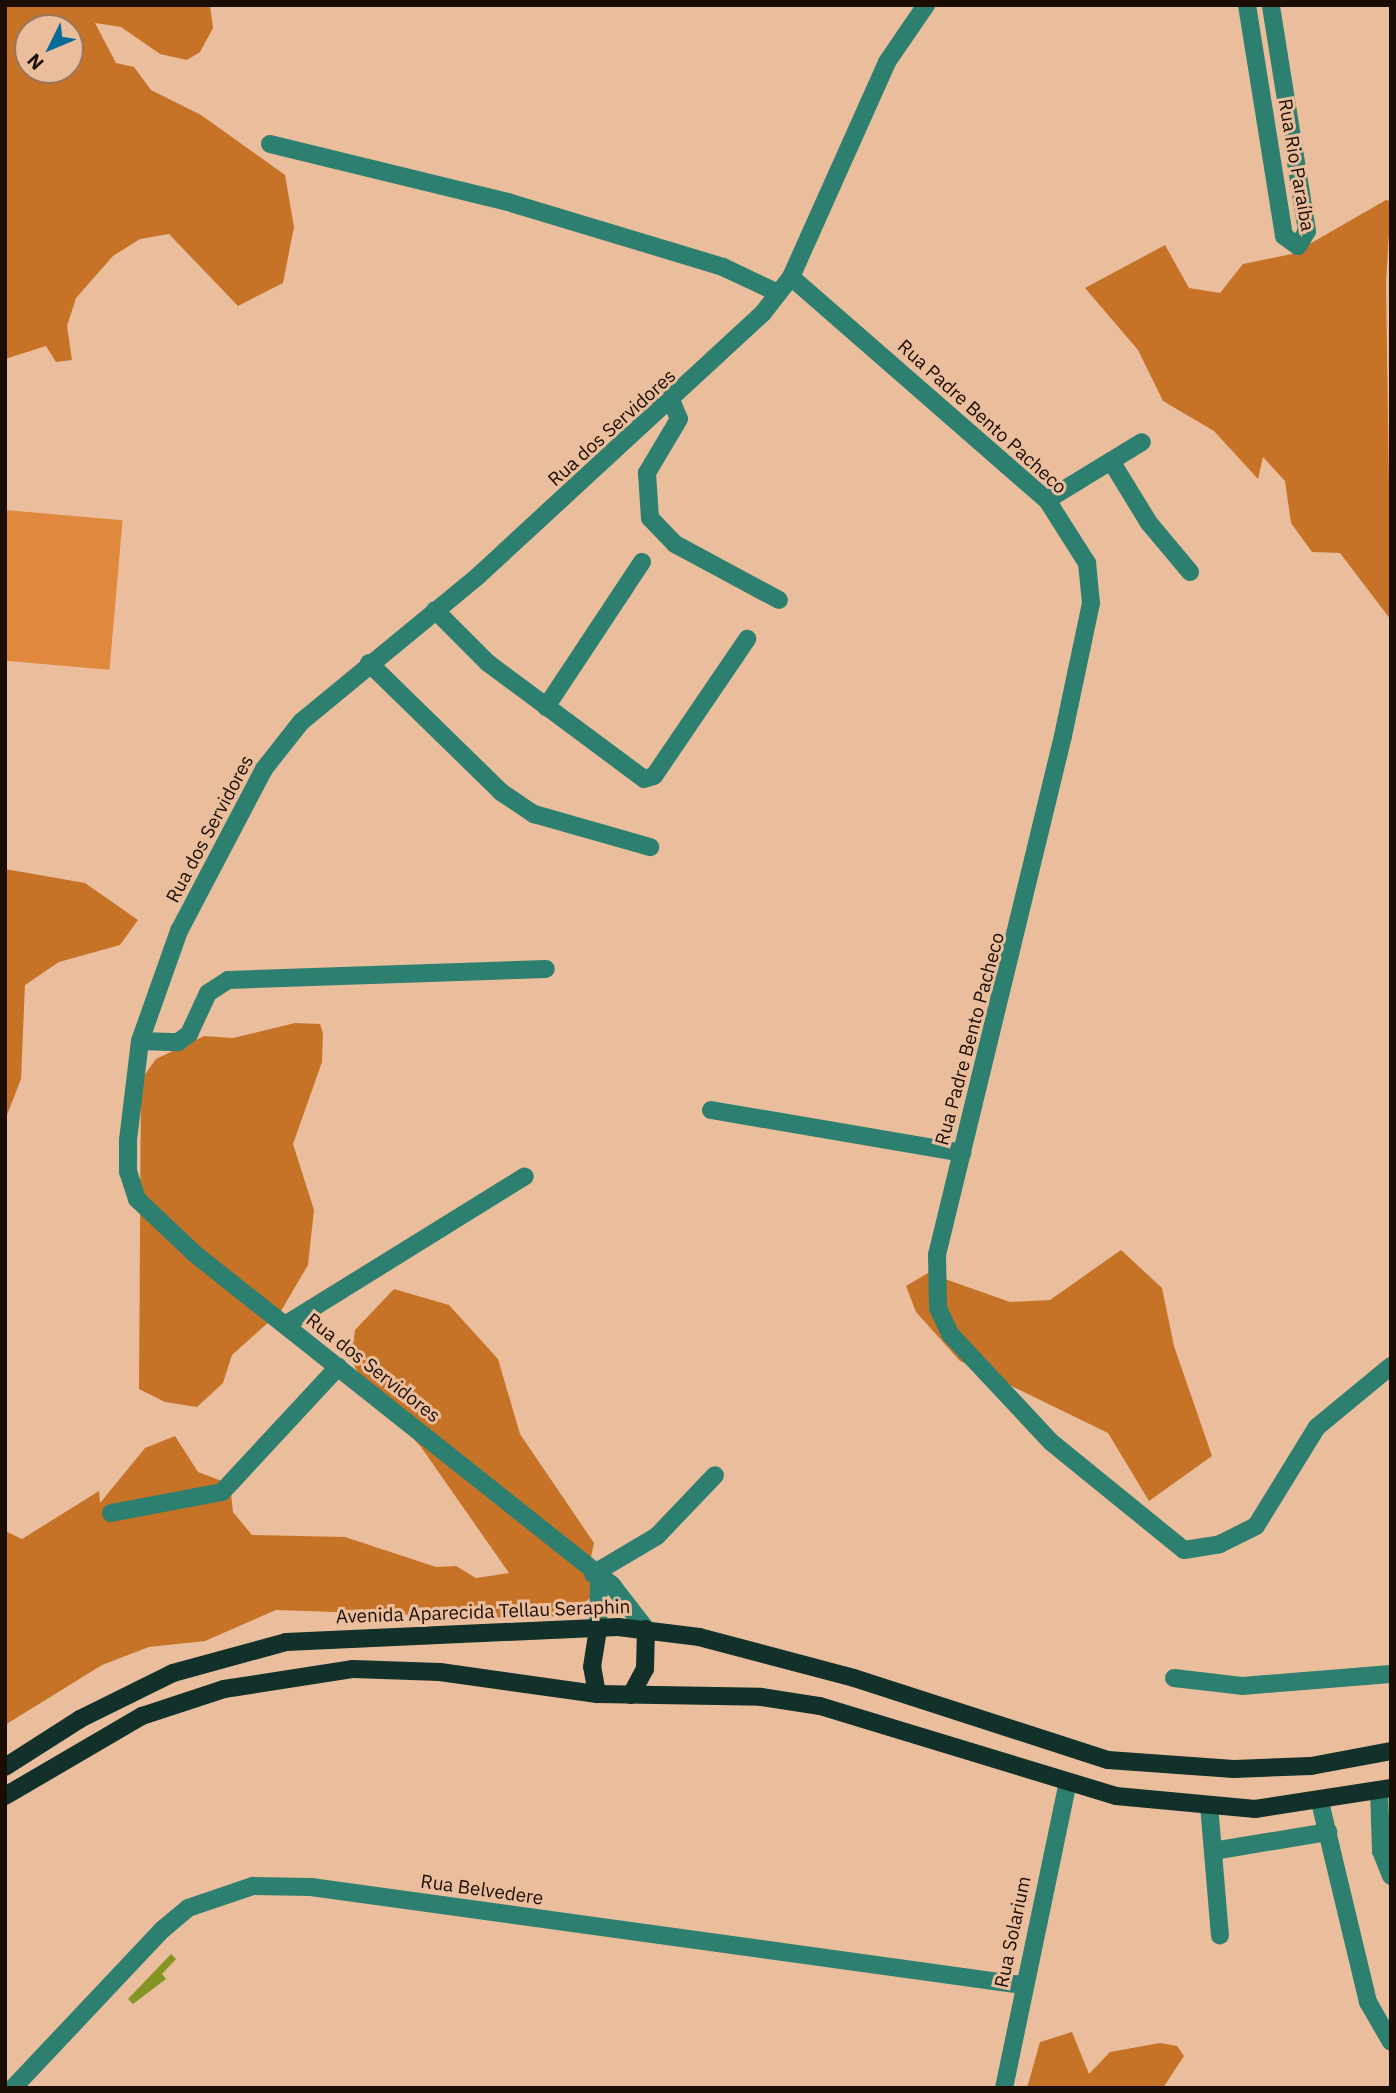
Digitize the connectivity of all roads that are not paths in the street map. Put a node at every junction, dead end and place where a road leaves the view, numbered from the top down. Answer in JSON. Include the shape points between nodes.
{"nodes":[{"id":1,"x":926,"y":5,"type":"edge"},
{"id":2,"x":1247,"y":5,"type":"edge"},
{"id":3,"x":1271,"y":5,"type":"edge"},
{"id":4,"x":270,"y":144,"type":"dead end"},
{"id":5,"x":791,"y":277,"type":"junction"},
{"id":6,"x":778,"y":293,"type":"junction"},
{"id":7,"x":672,"y":402,"type":"junction"},
{"id":8,"x":1142,"y":442,"type":"dead end"},
{"id":9,"x":1111,"y":461,"type":"junction"},
{"id":10,"x":1047,"y":500,"type":"junction"},
{"id":11,"x":642,"y":562,"type":"dead end"},
{"id":12,"x":1190,"y":572,"type":"dead end"},
{"id":13,"x":779,"y":600,"type":"dead end"},
{"id":14,"x":435,"y":610,"type":"junction"},
{"id":15,"x":747,"y":639,"type":"dead end"},
{"id":16,"x":369,"y":663,"type":"junction"},
{"id":17,"x":546,"y":707,"type":"junction"},
{"id":18,"x":650,"y":847,"type":"dead end"},
{"id":19,"x":547,"y":969,"type":"dead end"},
{"id":20,"x":140,"y":1041,"type":"junction"},
{"id":21,"x":711,"y":1110,"type":"dead end"},
{"id":22,"x":962,"y":1153,"type":"junction"},
{"id":23,"x":525,"y":1176,"type":"dead end"},
{"id":24,"x":285,"y":1325,"type":"junction"},
{"id":25,"x":1391,"y":1366,"type":"edge"},
{"id":26,"x":338,"y":1367,"type":"junction"},
{"id":27,"x":715,"y":1475,"type":"dead end"},
{"id":28,"x":111,"y":1513,"type":"dead end"},
{"id":29,"x":596,"y":1577,"type":"junction"},
{"id":30,"x":598,"y":1628,"type":"junction"},
{"id":31,"x":646,"y":1629,"type":"junction"},
{"id":32,"x":1391,"y":1674,"type":"edge"},
{"id":33,"x":1174,"y":1678,"type":"dead end"},
{"id":34,"x":597,"y":1694,"type":"junction"},
{"id":35,"x":631,"y":1695,"type":"junction"},
{"id":36,"x":1391,"y":1751,"type":"edge"},
{"id":37,"x":5,"y":1767,"type":"edge"},
{"id":38,"x":1067,"y":1786,"type":"junction"},
{"id":39,"x":1385,"y":1789,"type":"edge"},
{"id":40,"x":5,"y":1796,"type":"edge"},
{"id":41,"x":1321,"y":1802,"type":"junction"},
{"id":42,"x":1209,"y":1805,"type":"junction"},
{"id":43,"x":1385,"y":1813,"type":"edge"},
{"id":44,"x":1328,"y":1832,"type":"junction"},
{"id":45,"x":1213,"y":1851,"type":"junction"},
{"id":46,"x":1391,"y":1875,"type":"edge"},
{"id":47,"x":1220,"y":1936,"type":"dead end"},
{"id":48,"x":1022,"y":1985,"type":"junction"},
{"id":49,"x":1391,"y":2042,"type":"edge"},
{"id":50,"x":13,"y":2088,"type":"edge"},
{"id":51,"x":1004,"y":2088,"type":"edge"}],
"edges":[{"from":1,"to":5,"type":"street","name":"Rua dos Servidores","via":[[887,62]]},
{"from":2,"to":3,"type":"street","name":"Rua Rio Paraíba","via":[[1284,236],[1298,246],[1307,231]]},
{"from":4,"to":6,"type":"street","via":[[508,202],[723,267]]},
{"from":5,"to":6,"type":"street","name":"Rua dos Servidores"},
{"from":5,"to":10,"type":"street","name":"Rua Padre Bento Pacheco"},
{"from":6,"to":7,"type":"street","name":"Rua dos Servidores"},
{"from":7,"to":13,"type":"street","via":[[679,419],[646,473],[650,519],[675,544]]},
{"from":7,"to":14,"type":"street","name":"Rua dos Servidores"},
{"from":8,"to":9,"type":"street"},
{"from":9,"to":10,"type":"street"},
{"from":9,"to":12,"type":"street","via":[[1149,523]]},
{"from":10,"to":22,"type":"street","name":"Rua Padre Bento Pacheco","via":[[1087,563],[1091,603],[1020,930]]},
{"from":11,"to":17,"type":"street"},
{"from":14,"to":16,"type":"street","name":"Rua dos Servidores"},
{"from":14,"to":17,"type":"street","via":[[488,663]]},
{"from":15,"to":17,"type":"street","via":[[654,776],[644,779]]},
{"from":16,"to":18,"type":"street","via":[[501,792],[534,814]]},
{"from":16,"to":20,"type":"street","name":"Rua dos Servidores","via":[[301,722],[264,769],[179,931]]},
{"from":19,"to":20,"type":"street","via":[[228,980],[208,993],[190,1034],[178,1042]]},
{"from":20,"to":24,"type":"street","name":"Rua dos Servidores","via":[[128,1140],[128,1172],[137,1199]]},
{"from":21,"to":22,"type":"street"},
{"from":22,"to":25,"type":"street","name":"Rua Padre Bento Pacheco","via":[[937,1255],[939,1308],[950,1334],[1051,1442],[1171,1545],[1201,1548],[1256,1526],[1317,1427]]},
{"from":23,"to":24,"type":"street"},
{"from":24,"to":26,"type":"street","name":"Rua dos Servidores"},
{"from":26,"to":28,"type":"street","via":[[222,1492]]},
{"from":26,"to":29,"type":"street","name":"Rua dos Servidores"},
{"from":27,"to":29,"type":"street","via":[[657,1536]]},
{"from":29,"to":30,"type":"street"},
{"from":29,"to":31,"type":"street","name":"Rua dos Servidores","via":[[612,1586]]},
{"from":30,"to":31,"type":"main road","name":"Avenida Aparecida Tellau Seraphin"},
{"from":30,"to":34,"type":"main road","via":[[592,1667]]},
{"from":30,"to":37,"type":"main road","name":"Avenida Aparecida Tellau Seraphin","via":[[286,1642],[173,1673],[79,1719]]},
{"from":31,"to":35,"type":"main road","via":[[645,1669]]},
{"from":31,"to":36,"type":"main road","name":"Avenida Aparecida Tellau Seraphin","via":[[854,1678],[1108,1760],[1234,1769],[1311,1766]]},
{"from":32,"to":33,"type":"street","via":[[1255,1686]]},
{"from":34,"to":35,"type":"main road"},
{"from":34,"to":40,"type":"main road","via":[[440,1672],[312,1672],[224,1689],[142,1716]]},
{"from":35,"to":38,"type":"main road","via":[[761,1698],[820,1706]]},
{"from":38,"to":42,"type":"main road"},
{"from":38,"to":48,"type":"street","name":"Rua Solarium"},
{"from":39,"to":41,"type":"main road"},
{"from":39,"to":43,"type":"street"},
{"from":41,"to":42,"type":"main road","via":[[1255,1809]]},
{"from":41,"to":44,"type":"street"},
{"from":42,"to":45,"type":"street"},
{"from":43,"to":46,"type":"street","via":[[1381,1850]]},
{"from":44,"to":45,"type":"street"},
{"from":44,"to":49,"type":"street","via":[[1368,2002]]},
{"from":45,"to":47,"type":"street"},
{"from":48,"to":50,"type":"street","name":"Rua Belvedere","via":[[311,1887],[253,1886],[187,1908]]},
{"from":48,"to":51,"type":"street","name":"Rua Solarium"}]}
